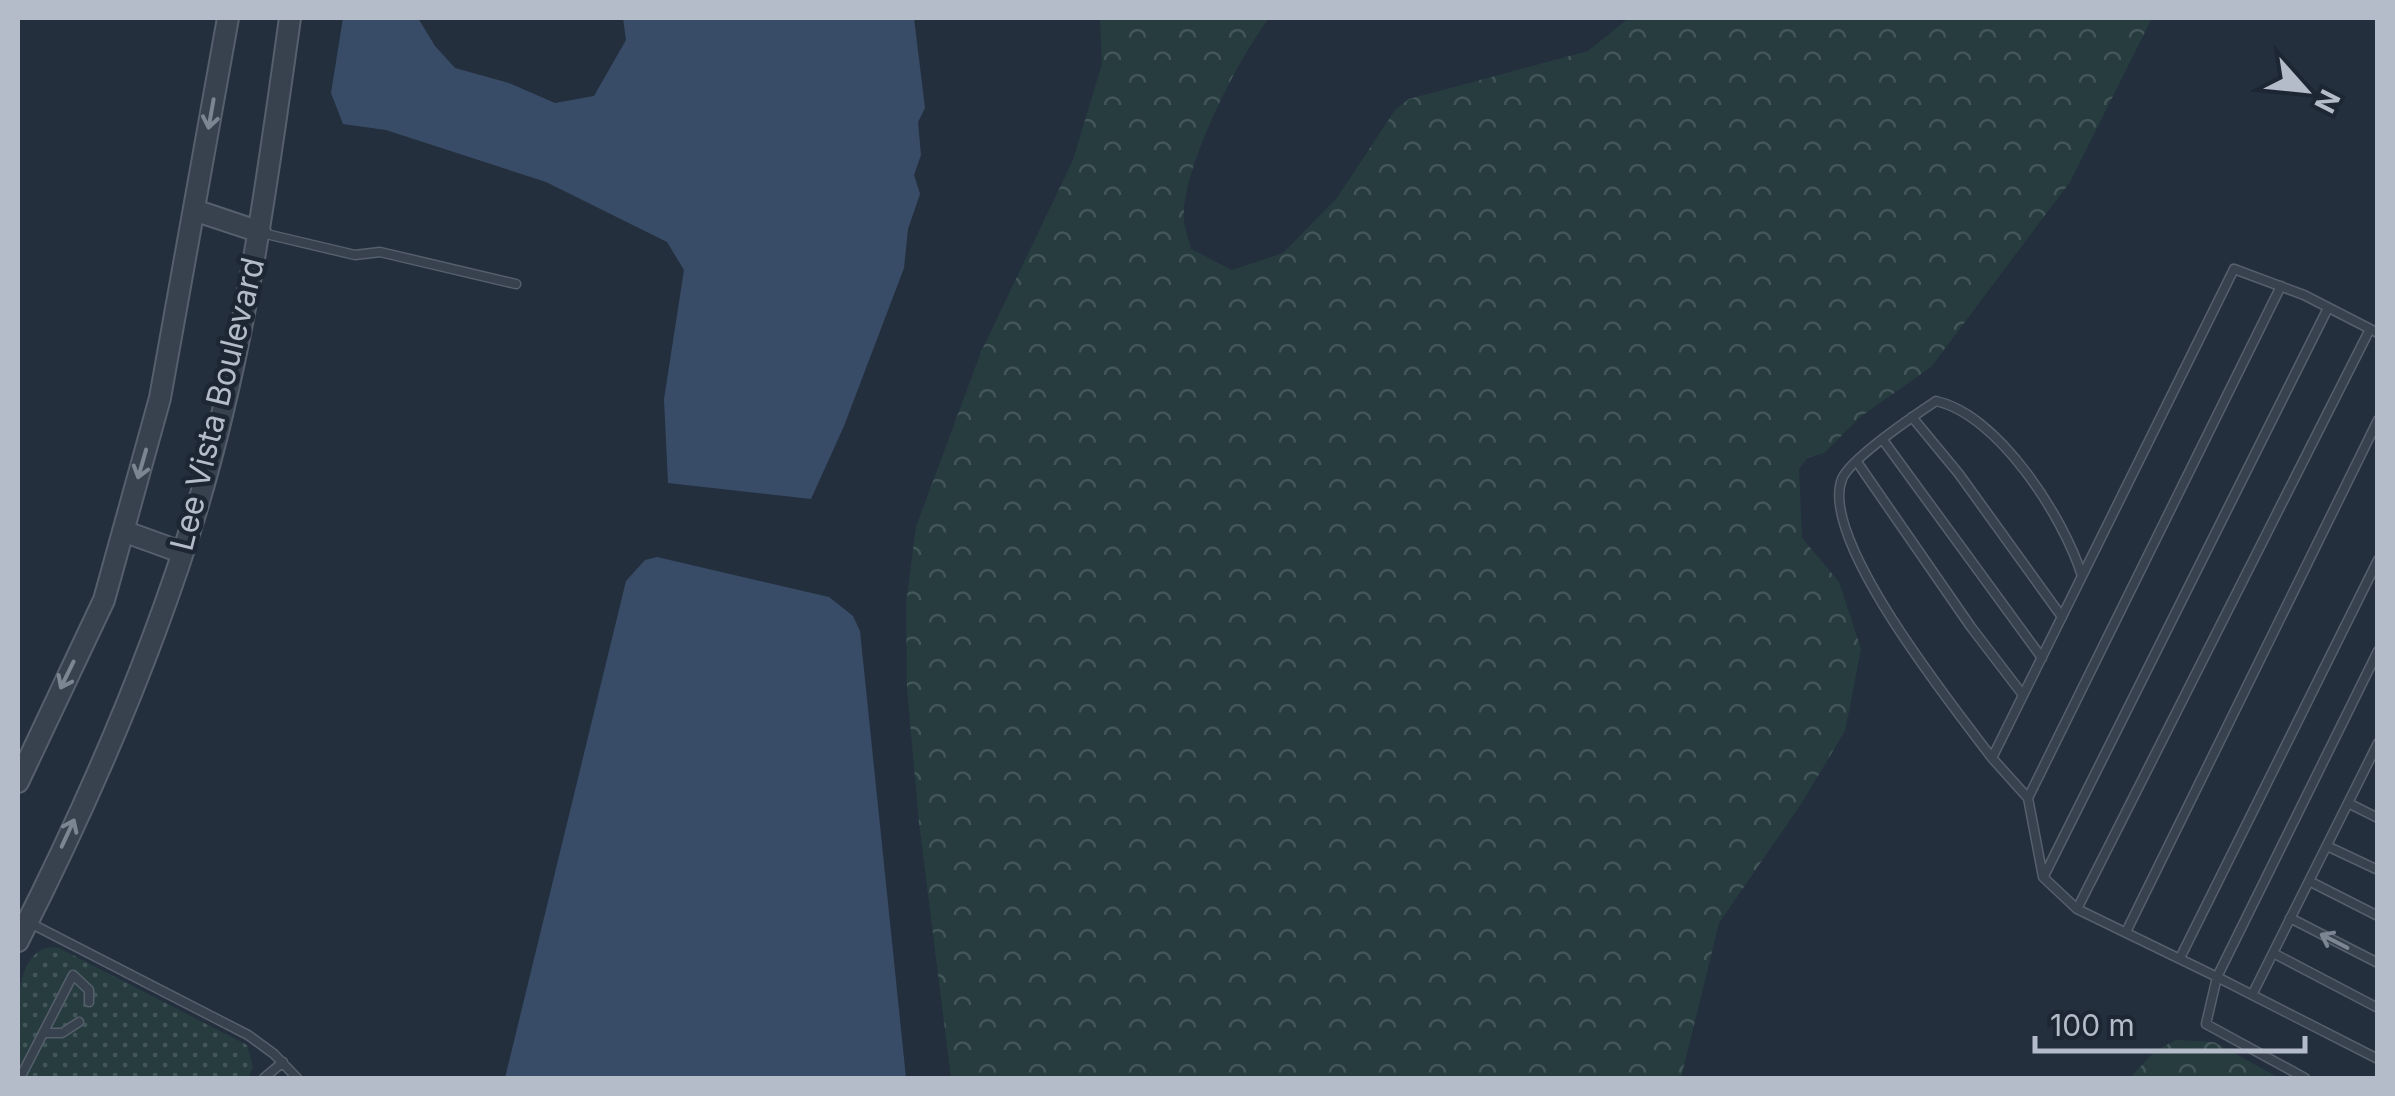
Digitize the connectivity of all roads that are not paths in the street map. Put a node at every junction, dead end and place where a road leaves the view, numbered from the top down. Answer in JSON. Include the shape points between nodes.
{"nodes":[{"id":1,"x":228,"y":18,"type":"edge"},
{"id":2,"x":290,"y":18,"type":"edge"},
{"id":3,"x":194,"y":210,"type":"junction"},
{"id":4,"x":260,"y":232,"type":"junction"},
{"id":5,"x":516,"y":284,"type":"dead end"},
{"id":6,"x":2282,"y":286,"type":"junction"},
{"id":7,"x":2328,"y":308,"type":"junction"},
{"id":8,"x":2374,"y":331,"type":"edge"},
{"id":9,"x":1912,"y":417,"type":"junction"},
{"id":10,"x":2378,"y":420,"type":"edge"},
{"id":11,"x":1883,"y":440,"type":"junction"},
{"id":12,"x":1857,"y":462,"type":"junction"},
{"id":13,"x":123,"y":531,"type":"junction"},
{"id":14,"x":181,"y":552,"type":"junction"},
{"id":15,"x":2378,"y":560,"type":"edge"},
{"id":16,"x":2082,"y":576,"type":"junction"},
{"id":17,"x":2062,"y":617,"type":"junction"},
{"id":18,"x":2378,"y":651,"type":"edge"},
{"id":19,"x":2042,"y":658,"type":"junction"},
{"id":20,"x":2023,"y":695,"type":"junction"},
{"id":21,"x":2378,"y":744,"type":"edge"},
{"id":22,"x":1992,"y":758,"type":"junction"},
{"id":23,"x":2368,"y":762,"type":"junction"},
{"id":24,"x":2378,"y":767,"type":"edge"},
{"id":25,"x":18,"y":782,"type":"edge"},
{"id":26,"x":2028,"y":798,"type":"junction"},
{"id":27,"x":2348,"y":803,"type":"junction"},
{"id":28,"x":2378,"y":818,"type":"edge"},
{"id":29,"x":2327,"y":846,"type":"junction"},
{"id":30,"x":2378,"y":870,"type":"edge"},
{"id":31,"x":2043,"y":878,"type":"junction"},
{"id":32,"x":2309,"y":881,"type":"junction"},
{"id":33,"x":2077,"y":909,"type":"junction"},
{"id":34,"x":2378,"y":916,"type":"edge"},
{"id":35,"x":2290,"y":918,"type":"junction"},
{"id":36,"x":22,"y":920,"type":"edge"},
{"id":37,"x":2126,"y":932,"type":"junction"},
{"id":38,"x":18,"y":941,"type":"edge"},
{"id":39,"x":2273,"y":953,"type":"junction"},
{"id":40,"x":2180,"y":958,"type":"junction"},
{"id":41,"x":2378,"y":963,"type":"edge"},
{"id":42,"x":2217,"y":977,"type":"junction"},
{"id":43,"x":2252,"y":995,"type":"junction"},
{"id":44,"x":89,"y":1002,"type":"dead end"},
{"id":45,"x":2378,"y":1008,"type":"edge"},
{"id":46,"x":79,"y":1022,"type":"dead end"},
{"id":47,"x":43,"y":1033,"type":"junction"},
{"id":48,"x":2378,"y":1059,"type":"edge"},
{"id":49,"x":283,"y":1062,"type":"junction"},
{"id":50,"x":20,"y":1078,"type":"edge"},
{"id":51,"x":264,"y":1078,"type":"edge"},
{"id":52,"x":296,"y":1078,"type":"edge"},
{"id":53,"x":2305,"y":1078,"type":"edge"}],
"edges":[{"from":1,"to":3,"type":"street","name":"Lee Vista Boulevard","one_way":true},
{"from":2,"to":4,"type":"street","name":"Lee Vista Boulevard"},
{"from":3,"to":4,"type":"street"},
{"from":3,"to":13,"type":"street","name":"Lee Vista Boulevard","one_way":true,"via":[[160,398]]},
{"from":4,"to":5,"type":"lane"},
{"from":4,"to":14,"type":"street","name":"Lee Vista Boulevard","via":[[230,379]]},
{"from":6,"to":7,"type":"lane"},
{"from":6,"to":16,"type":"lane","via":[[2234,268]]},
{"from":6,"to":26,"type":"lane"},
{"from":7,"to":8,"type":"lane"},
{"from":7,"to":31,"type":"lane"},
{"from":8,"to":33,"type":"lane"},
{"from":9,"to":11,"type":"lane"},
{"from":9,"to":16,"type":"lane","via":[[1936,401],[1952,405],[2009,450],[2067,538]]},
{"from":9,"to":17,"type":"lane"},
{"from":10,"to":37,"type":"lane"},
{"from":11,"to":12,"type":"lane"},
{"from":11,"to":19,"type":"lane"},
{"from":12,"to":20,"type":"lane"},
{"from":12,"to":22,"type":"lane","via":[[1837,494],[1862,573]]},
{"from":13,"to":14,"type":"street"},
{"from":13,"to":25,"type":"street","name":"Lee Vista Boulevard","one_way":true,"via":[[104,600]]},
{"from":36,"to":14,"type":"street","name":"Lee Vista Boulevard","one_way":true,"via":[[106,749]]},
{"from":15,"to":40,"type":"lane"},
{"from":16,"to":17,"type":"lane"},
{"from":17,"to":19,"type":"lane"},
{"from":18,"to":42,"type":"lane"},
{"from":19,"to":20,"type":"lane"},
{"from":20,"to":22,"type":"lane"},
{"from":21,"to":23,"type":"lane"},
{"from":22,"to":26,"type":"lane"},
{"from":23,"to":24,"type":"lane"},
{"from":23,"to":27,"type":"lane"},
{"from":26,"to":31,"type":"lane"},
{"from":27,"to":28,"type":"lane"},
{"from":27,"to":29,"type":"lane"},
{"from":29,"to":30,"type":"lane"},
{"from":29,"to":32,"type":"lane"},
{"from":31,"to":33,"type":"lane"},
{"from":32,"to":34,"type":"lane"},
{"from":32,"to":35,"type":"lane"},
{"from":33,"to":37,"type":"lane"},
{"from":35,"to":39,"type":"lane"},
{"from":41,"to":35,"type":"lane","one_way":true},
{"from":36,"to":38,"type":"street","name":"Lee Vista Boulevard"},
{"from":36,"to":49,"type":"lane","via":[[239,1029]]},
{"from":37,"to":40,"type":"lane"},
{"from":39,"to":43,"type":"lane"},
{"from":39,"to":45,"type":"lane"},
{"from":40,"to":42,"type":"lane"},
{"from":42,"to":43,"type":"lane"},
{"from":42,"to":53,"type":"lane","via":[[2206,1024]]},
{"from":43,"to":48,"type":"lane"},
{"from":44,"to":47,"type":"lane","via":[[89,990],[73,975]]},
{"from":46,"to":47,"type":"lane"},
{"from":47,"to":50,"type":"lane"},
{"from":49,"to":51,"type":"lane"},
{"from":49,"to":52,"type":"lane"}]}
